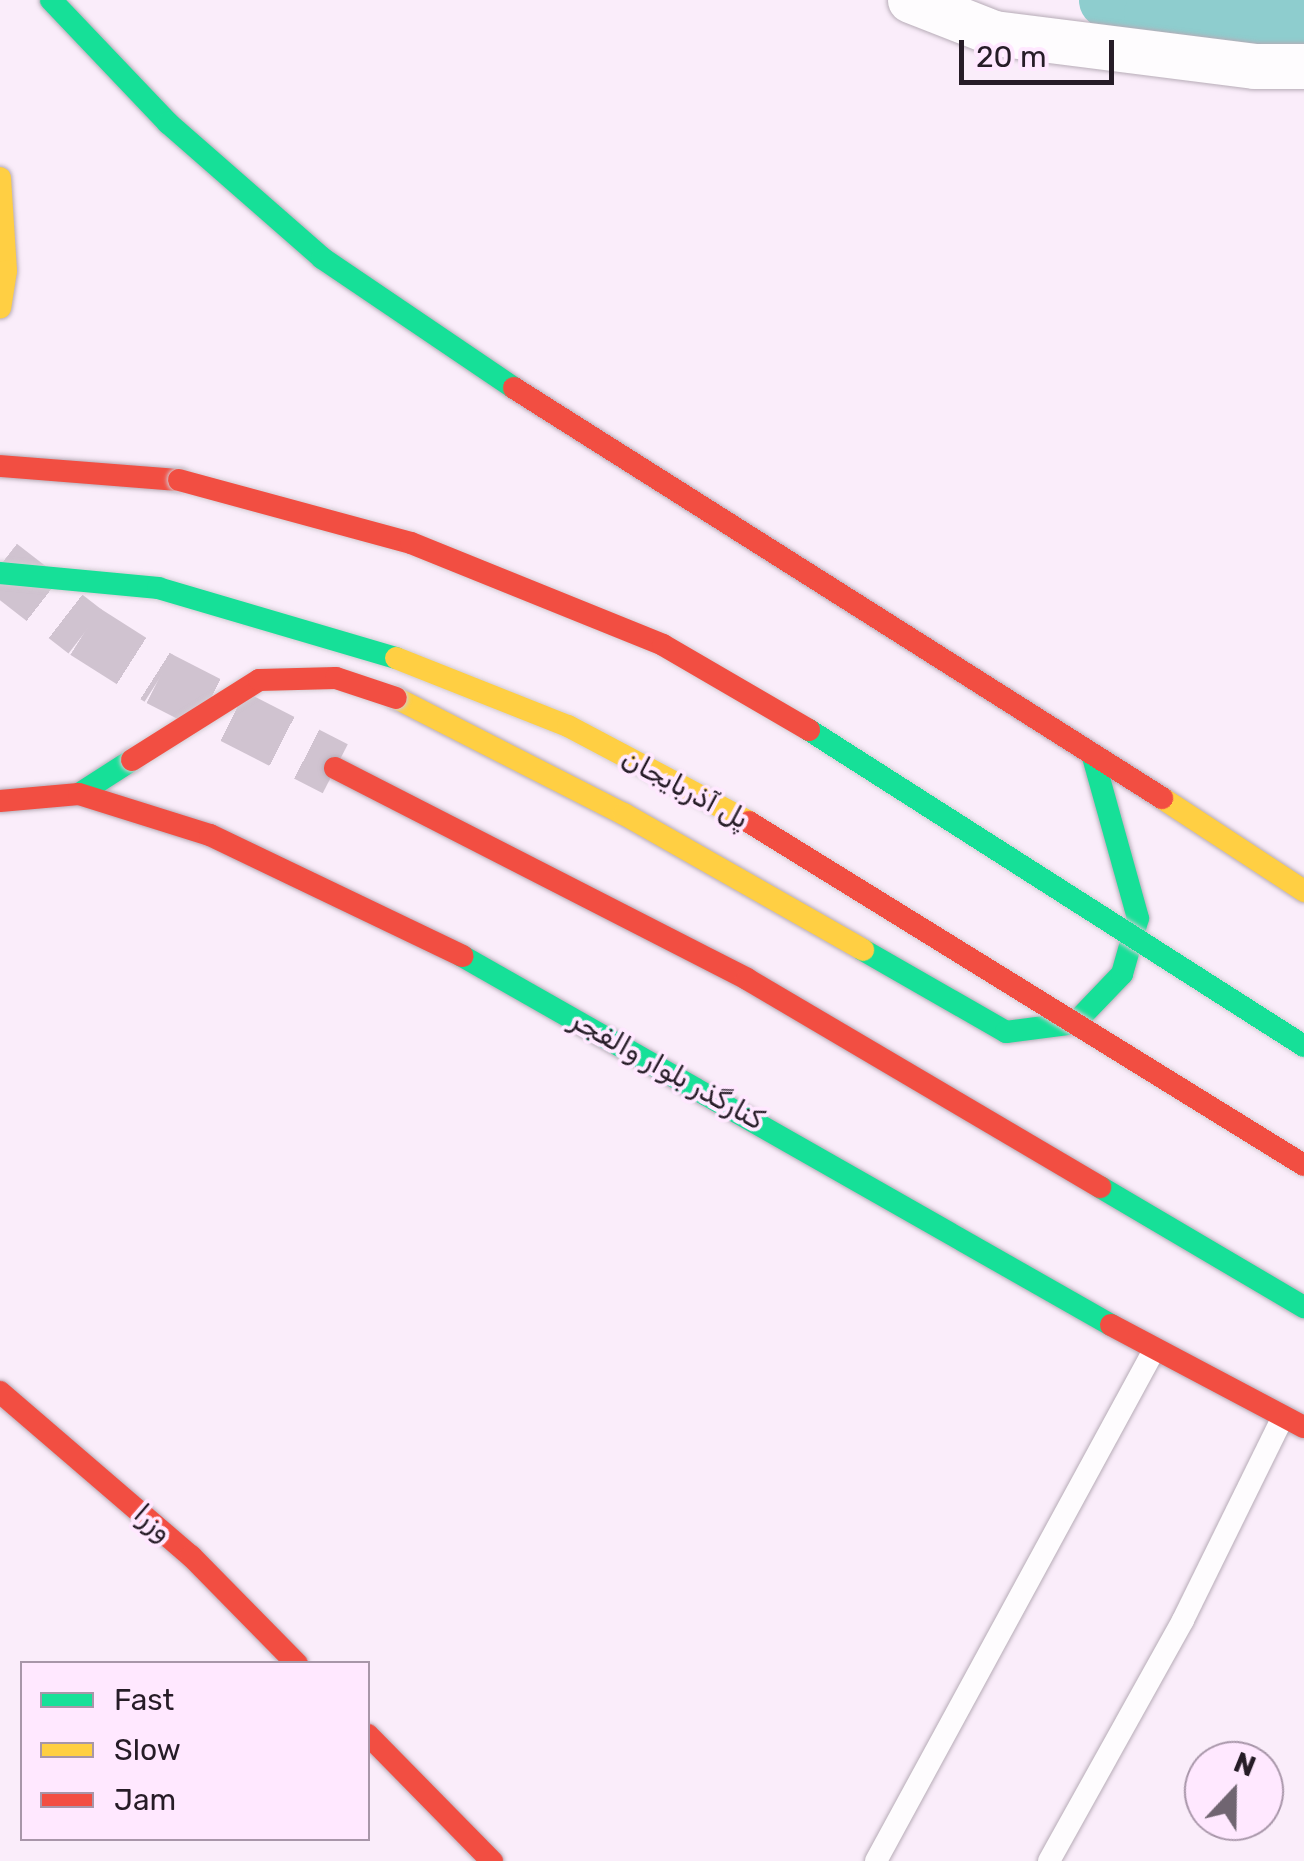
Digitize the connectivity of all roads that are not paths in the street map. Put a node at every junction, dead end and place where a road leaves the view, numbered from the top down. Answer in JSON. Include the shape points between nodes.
{"nodes":[{"id":1,"x":51,"y":0,"type":"edge"},
{"id":2,"x":910,"y":0,"type":"edge"},
{"id":3,"x":1304,"y":66,"type":"edge"},
{"id":4,"x":0,"y":178,"type":"edge"},
{"id":5,"x":0,"y":308,"type":"edge"},
{"id":6,"x":0,"y":466,"type":"edge"},
{"id":7,"x":0,"y":573,"type":"edge"},
{"id":8,"x":1092,"y":757,"type":"junction"},
{"id":9,"x":335,"y":768,"type":"tunnel mouth"},
{"id":10,"x":78,"y":794,"type":"junction"},
{"id":11,"x":0,"y":800,"type":"edge"},
{"id":12,"x":1304,"y":890,"type":"edge"},
{"id":13,"x":1304,"y":1046,"type":"edge"},
{"id":14,"x":1304,"y":1165,"type":"edge"},
{"id":15,"x":1304,"y":1307,"type":"edge"},
{"id":16,"x":1154,"y":1350,"type":"junction"},
{"id":17,"x":0,"y":1392,"type":"edge"},
{"id":18,"x":1293,"y":1422,"type":"edge"},
{"id":19,"x":295,"y":1661,"type":"edge"},
{"id":20,"x":370,"y":1737,"type":"edge"},
{"id":21,"x":492,"y":1861,"type":"edge"},
{"id":22,"x":876,"y":1861,"type":"edge"},
{"id":23,"x":1049,"y":1861,"type":"edge"}],
"edges":[{"from":1,"to":8,"type":"main road","via":[[168,123],[322,258]]},
{"from":2,"to":3,"type":"street","via":[[994,33],[1254,66]]},
{"from":4,"to":5,"type":"main road","via":[[6,271]]},
{"from":6,"to":13,"type":"main road","bridge":true,"via":[[180,480],[411,544],[664,644],[877,770]]},
{"from":7,"to":14,"type":"main road","name":"پل آذربایجان","bridge":true,"via":[[158,588],[375,650],[568,726],[747,821]]},
{"from":8,"to":10,"type":"main road","bridge":true,"via":[[1138,918],[1122,974],[1075,1024],[1006,1032],[624,814],[396,698],[336,678],[259,680]]},
{"from":8,"to":12,"type":"main road"},
{"from":9,"to":15,"type":"main road","via":[[747,979]]},
{"from":10,"to":11,"type":"main road","name":"کنارگذر بلوار والفجر"},
{"from":10,"to":16,"type":"main road","name":"کنارگذر بلوار والفجر","via":[[210,835],[400,922]]},
{"from":16,"to":18,"type":"main road","name":"کنارگذر بلوار والفجر"},
{"from":16,"to":22,"type":"lane"},
{"from":17,"to":19,"type":"main road","name":"وزرا","via":[[192,1556]]},
{"from":18,"to":23,"type":"lane"},
{"from":20,"to":21,"type":"main road"}]}
